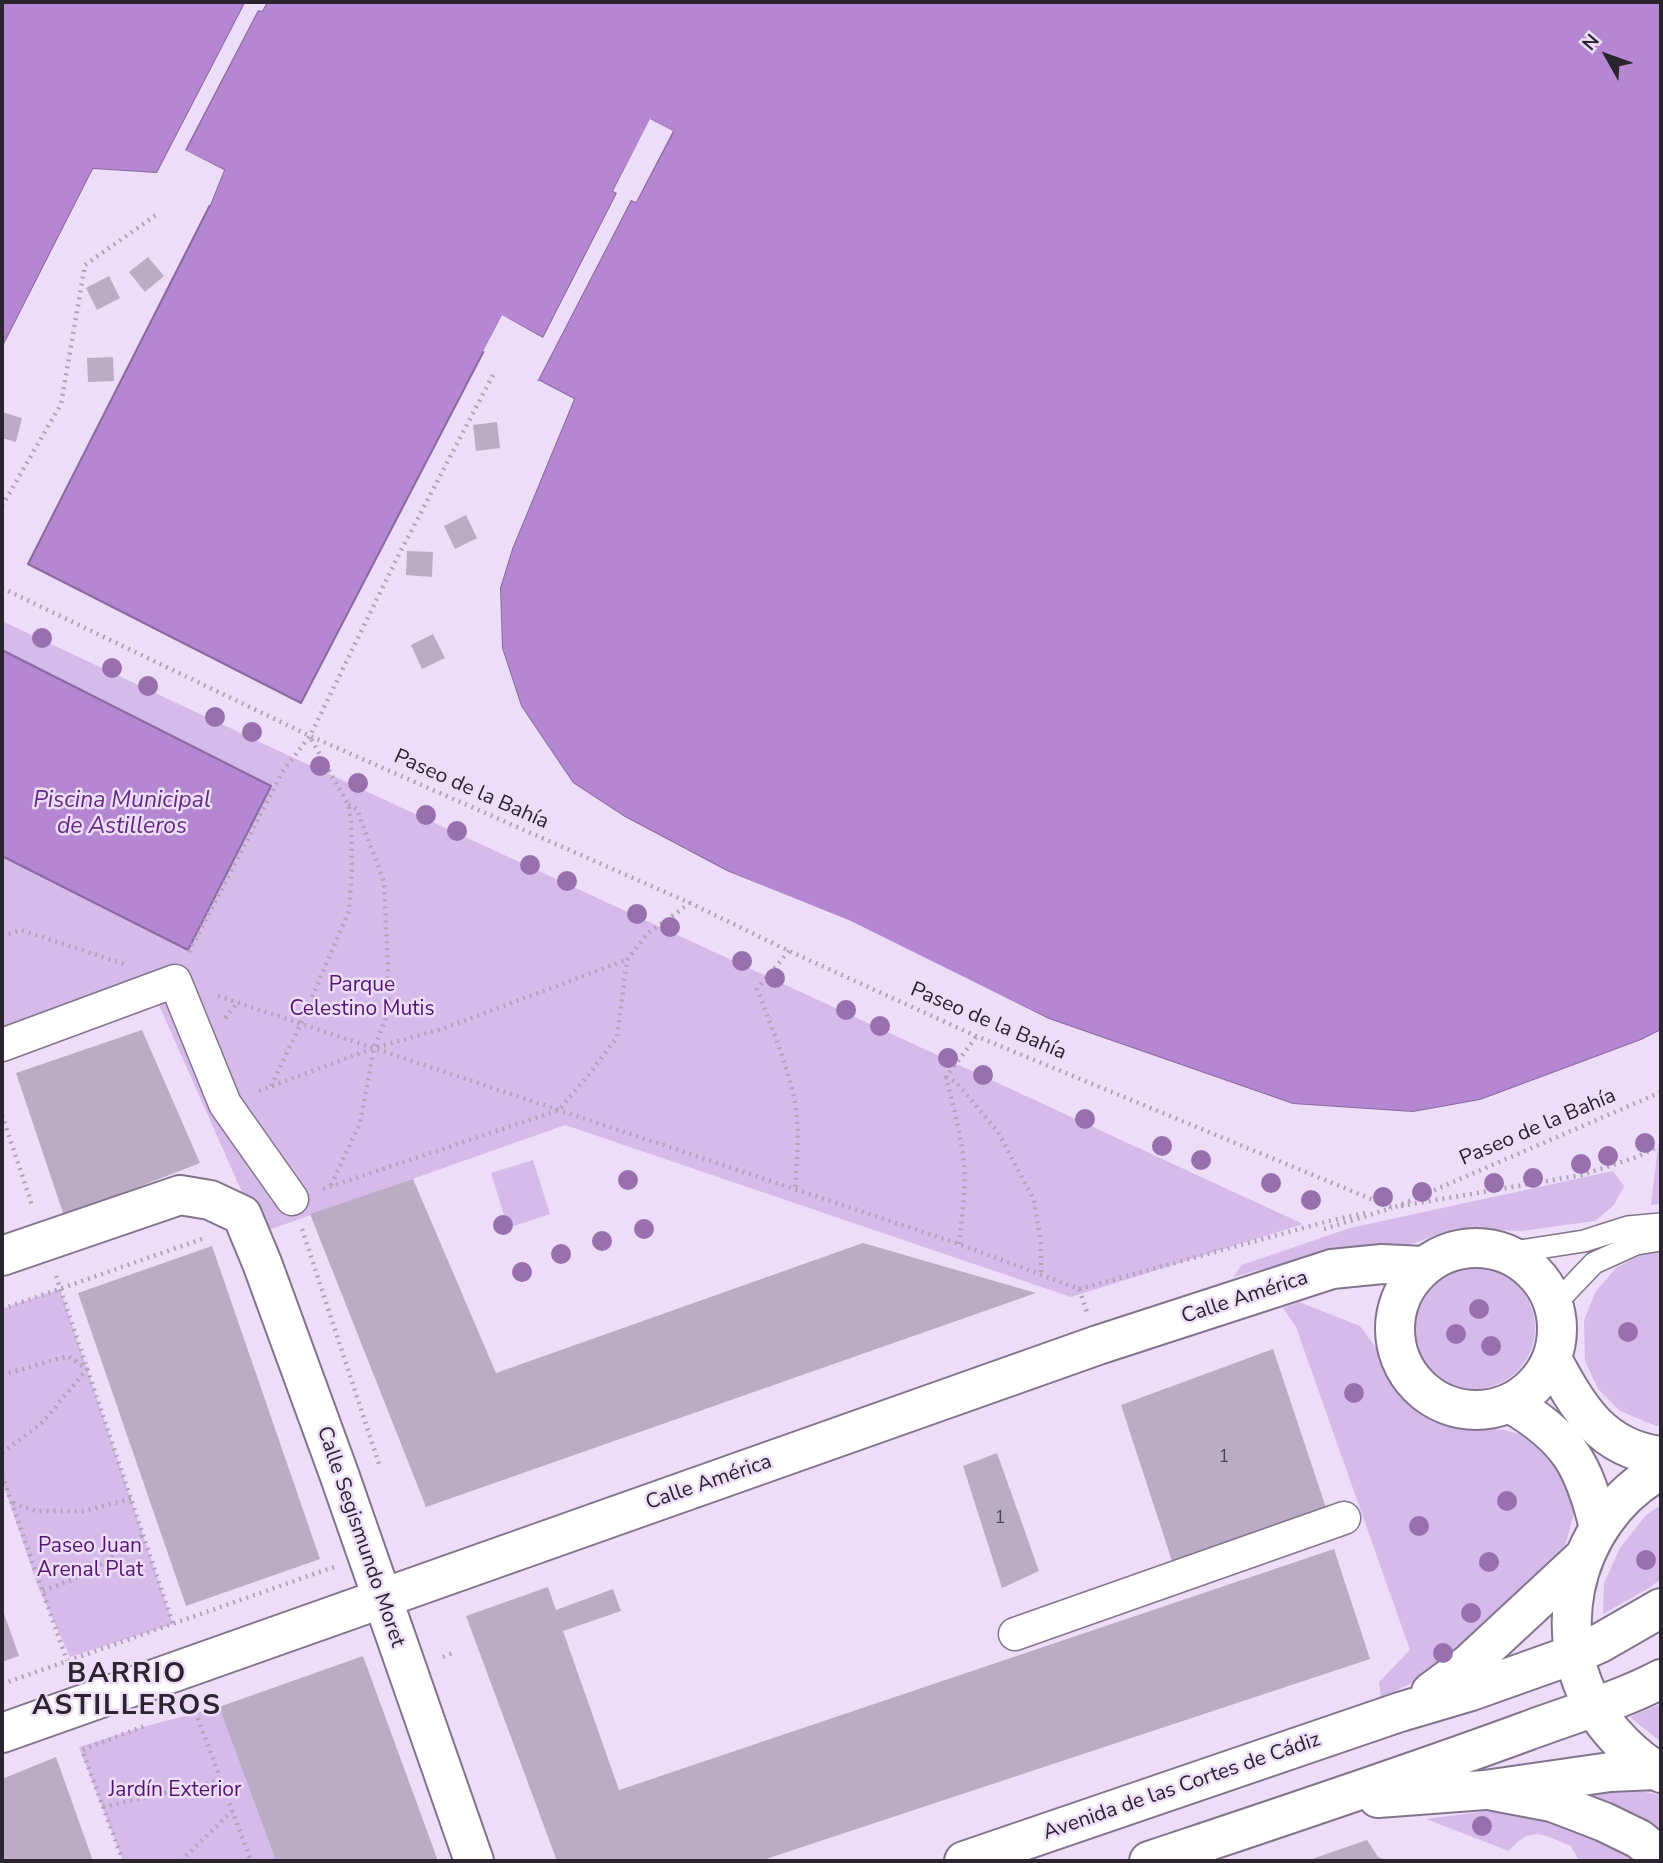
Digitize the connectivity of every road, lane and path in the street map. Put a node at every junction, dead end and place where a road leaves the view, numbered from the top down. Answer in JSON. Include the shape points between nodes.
{"nodes":[{"id":1,"x":156,"y":215,"type":"dead end"},
{"id":2,"x":493,"y":376,"type":"dead end"},
{"id":3,"x":2,"y":506,"type":"edge"},
{"id":4,"x":2,"y":588,"type":"edge"},
{"id":5,"x":310,"y":736,"type":"junction"},
{"id":6,"x":348,"y":804,"type":"junction"},
{"id":7,"x":690,"y":903,"type":"junction"},
{"id":8,"x":2,"y":936,"type":"edge"},
{"id":9,"x":789,"y":951,"type":"junction"},
{"id":10,"x":627,"y":960,"type":"junction"},
{"id":11,"x":174,"y":981,"type":"junction"},
{"id":12,"x":301,"y":1023,"type":"junction"},
{"id":13,"x":976,"y":1036,"type":"junction"},
{"id":14,"x":2,"y":1045,"type":"edge"},
{"id":15,"x":374,"y":1048,"type":"junction"},
{"id":16,"x":946,"y":1077,"type":"junction"},
{"id":17,"x":271,"y":1086,"type":"junction"},
{"id":18,"x":1661,"y":1092,"type":"edge"},
{"id":19,"x":225,"y":1104,"type":"junction"},
{"id":20,"x":559,"y":1110,"type":"junction"},
{"id":21,"x":2,"y":1115,"type":"edge"},
{"id":22,"x":1661,"y":1145,"type":"edge"},
{"id":23,"x":330,"y":1186,"type":"junction"},
{"id":24,"x":795,"y":1189,"type":"junction"},
{"id":25,"x":292,"y":1199,"type":"joint"},
{"id":26,"x":1393,"y":1208,"type":"junction"},
{"id":27,"x":1661,"y":1224,"type":"edge"},
{"id":28,"x":207,"y":1237,"type":"dead end"},
{"id":29,"x":1661,"y":1240,"type":"edge"},
{"id":30,"x":44,"y":1241,"type":"junction"},
{"id":31,"x":959,"y":1244,"type":"junction"},
{"id":32,"x":1507,"y":1253,"type":"junction"},
{"id":33,"x":2,"y":1256,"type":"edge"},
{"id":34,"x":1423,"y":1266,"type":"junction"},
{"id":35,"x":1041,"y":1275,"type":"junction"},
{"id":36,"x":60,"y":1289,"type":"junction"},
{"id":37,"x":1079,"y":1289,"type":"junction"},
{"id":38,"x":1554,"y":1305,"type":"junction"},
{"id":39,"x":2,"y":1309,"type":"edge"},
{"id":40,"x":1098,"y":1345,"type":"junction"},
{"id":41,"x":1552,"y":1359,"type":"junction"},
{"id":42,"x":87,"y":1369,"type":"junction"},
{"id":43,"x":2,"y":1375,"type":"edge"},
{"id":44,"x":1510,"y":1403,"type":"junction"},
{"id":45,"x":2,"y":1452,"type":"edge"},
{"id":46,"x":1661,"y":1456,"type":"edge"},
{"id":47,"x":1661,"y":1470,"type":"edge"},
{"id":48,"x":2,"y":1475,"type":"edge"},
{"id":49,"x":131,"y":1499,"type":"junction"},
{"id":50,"x":12,"y":1503,"type":"junction"},
{"id":51,"x":1344,"y":1518,"type":"dead end"},
{"id":52,"x":143,"y":1535,"type":"junction"},
{"id":53,"x":1592,"y":1543,"type":"junction"},
{"id":54,"x":332,"y":1558,"type":"dead end"},
{"id":55,"x":43,"y":1591,"type":"junction"},
{"id":56,"x":382,"y":1599,"type":"junction"},
{"id":57,"x":1661,"y":1608,"type":"edge"},
{"id":58,"x":173,"y":1624,"type":"junction"},
{"id":59,"x":1015,"y":1634,"type":"dead end"},
{"id":60,"x":1575,"y":1654,"type":"junction"},
{"id":61,"x":67,"y":1661,"type":"junction"},
{"id":62,"x":1661,"y":1679,"type":"edge"},
{"id":63,"x":2,"y":1684,"type":"edge"},
{"id":64,"x":1594,"y":1707,"type":"junction"},
{"id":65,"x":183,"y":1712,"type":"dead end"},
{"id":66,"x":1400,"y":1712,"type":"junction"},
{"id":67,"x":150,"y":1724,"type":"dead end"},
{"id":68,"x":2,"y":1733,"type":"edge"},
{"id":69,"x":1659,"y":1772,"type":"edge"},
{"id":70,"x":221,"y":1780,"type":"junction"},
{"id":71,"x":1485,"y":1790,"type":"junction"},
{"id":72,"x":1324,"y":1802,"type":"junction"},
{"id":73,"x":103,"y":1807,"type":"junction"},
{"id":74,"x":232,"y":1811,"type":"junction"},
{"id":75,"x":1661,"y":1857,"type":"edge"},
{"id":76,"x":123,"y":1861,"type":"edge"},
{"id":77,"x":181,"y":1861,"type":"edge"},
{"id":78,"x":251,"y":1861,"type":"edge"},
{"id":79,"x":474,"y":1861,"type":"edge"},
{"id":80,"x":964,"y":1861,"type":"edge"},
{"id":81,"x":1149,"y":1861,"type":"edge"}],
"edges":[{"from":1,"to":3,"type":"path","via":[[85,265],[61,404]]},
{"from":2,"to":5,"type":"path"},
{"from":4,"to":5,"type":"path","name":"Paseo de la Bahía"},
{"from":5,"to":6,"type":"path"},
{"from":5,"to":7,"type":"path","name":"Paseo de la Bahía"},
{"from":5,"to":11,"type":"path","via":[[283,771]]},
{"from":6,"to":12,"type":"path","via":[[349,911]]},
{"from":6,"to":15,"type":"path","via":[[357,809],[384,882],[389,991],[386,1018]]},
{"from":7,"to":9,"type":"path","name":"Paseo de la Bahía"},
{"from":7,"to":10,"type":"path","via":[[647,934]]},
{"from":8,"to":11,"type":"path","via":[[21,930]]},
{"from":9,"to":13,"type":"path","name":"Paseo de la Bahía"},
{"from":9,"to":24,"type":"path","via":[[757,989],[795,1103]]},
{"from":10,"to":15,"type":"path","via":[[442,1029]]},
{"from":10,"to":20,"type":"path","via":[[617,1038]]},
{"from":11,"to":12,"type":"path"},
{"from":11,"to":14,"type":"street"},
{"from":11,"to":19,"type":"street"},
{"from":12,"to":15,"type":"path"},
{"from":12,"to":17,"type":"path"},
{"from":13,"to":16,"type":"path"},
{"from":13,"to":26,"type":"path","name":"Paseo de la Bahía"},
{"from":15,"to":17,"type":"path"},
{"from":15,"to":20,"type":"path"},
{"from":15,"to":23,"type":"path","via":[[360,1123]]},
{"from":16,"to":31,"type":"path","via":[[964,1164]]},
{"from":16,"to":35,"type":"path","via":[[956,1082],[998,1132],[1034,1199]]},
{"from":17,"to":19,"type":"path"},
{"from":18,"to":26,"type":"path","name":"Paseo de la Bahía"},
{"from":19,"to":25,"type":"street"},
{"from":20,"to":23,"type":"path"},
{"from":20,"to":24,"type":"path"},
{"from":21,"to":30,"type":"path"},
{"from":22,"to":26,"type":"path","via":[[1582,1175]]},
{"from":23,"to":25,"type":"path"},
{"from":24,"to":31,"type":"path"},
{"from":26,"to":37,"type":"path"},
{"from":27,"to":32,"type":"lane"},
{"from":28,"to":36,"type":"path"},
{"from":29,"to":38,"type":"lane","via":[[1636,1244],[1594,1263]]},
{"from":30,"to":33,"type":"street"},
{"from":30,"to":56,"type":"street","name":"Calle Segismundo Moret","via":[[180,1195],[211,1200],[242,1216]]},
{"from":31,"to":35,"type":"path"},
{"from":32,"to":34,"type":"street","via":[[1486,1247],[1464,1248]]},
{"from":32,"to":38,"type":"street","via":[[1528,1265],[1544,1283]]},
{"from":34,"to":40,"type":"street","name":"Calle América","via":[[1332,1269]]},
{"from":34,"to":44,"type":"street","via":[[1396,1307],[1393,1332],[1399,1358],[1412,1381],[1433,1399],[1457,1409],[1484,1410]]},
{"from":35,"to":37,"type":"path"},
{"from":36,"to":39,"type":"path"},
{"from":36,"to":42,"type":"path"},
{"from":37,"to":40,"type":"path"},
{"from":38,"to":41,"type":"street","via":[[1557,1332]]},
{"from":40,"to":56,"type":"street","name":"Calle América"},
{"from":41,"to":44,"type":"street","via":[[1542,1377]]},
{"from":41,"to":46,"type":"street","via":[[1586,1415],[1606,1435],[1626,1447]]},
{"from":42,"to":43,"type":"path","via":[[68,1356]]},
{"from":42,"to":45,"type":"path","via":[[43,1422]]},
{"from":42,"to":49,"type":"path"},
{"from":44,"to":53,"type":"street","via":[[1562,1442],[1578,1466],[1592,1496]]},
{"from":47,"to":53,"type":"street","via":[[1623,1499]]},
{"from":48,"to":50,"type":"path"},
{"from":49,"to":50,"type":"path","via":[[83,1511],[36,1511]]},
{"from":49,"to":52,"type":"path"},
{"from":50,"to":55,"type":"path"},
{"from":51,"to":59,"type":"street"},
{"from":52,"to":55,"type":"path","via":[[88,1573]]},
{"from":52,"to":58,"type":"path"},
{"from":53,"to":60,"type":"street","via":[[1574,1588]]},
{"from":53,"to":66,"type":"street","name":"Avenida de las Cortes de Cádiz","via":[[1471,1663]]},
{"from":54,"to":58,"type":"path","via":[[335,1567]]},
{"from":55,"to":61,"type":"path"},
{"from":56,"to":68,"type":"street","name":"Calle América"},
{"from":56,"to":79,"type":"street","name":"Calle Segismundo Moret"},
{"from":57,"to":60,"type":"street","name":"Avenida de las Cortes de Cádiz"},
{"from":58,"to":61,"type":"path"},
{"from":60,"to":64,"type":"street"},
{"from":60,"to":66,"type":"street","name":"Avenida de las Cortes de Cádiz"},
{"from":61,"to":63,"type":"path"},
{"from":62,"to":64,"type":"street"},
{"from":64,"to":69,"type":"street","via":[[1619,1740]]},
{"from":64,"to":72,"type":"street"},
{"from":65,"to":70,"type":"path","via":[[194,1708]]},
{"from":66,"to":80,"type":"street","name":"Avenida de las Cortes de Cádiz"},
{"from":67,"to":73,"type":"path","via":[[82,1750]]},
{"from":69,"to":71,"type":"street","via":[[1610,1772]]},
{"from":70,"to":73,"type":"path"},
{"from":70,"to":74,"type":"path"},
{"from":71,"to":72,"type":"street"},
{"from":71,"to":75,"type":"street","via":[[1552,1802],[1639,1839]]},
{"from":72,"to":81,"type":"street"},
{"from":73,"to":76,"type":"path"},
{"from":74,"to":77,"type":"path"},
{"from":74,"to":78,"type":"path"}]}
